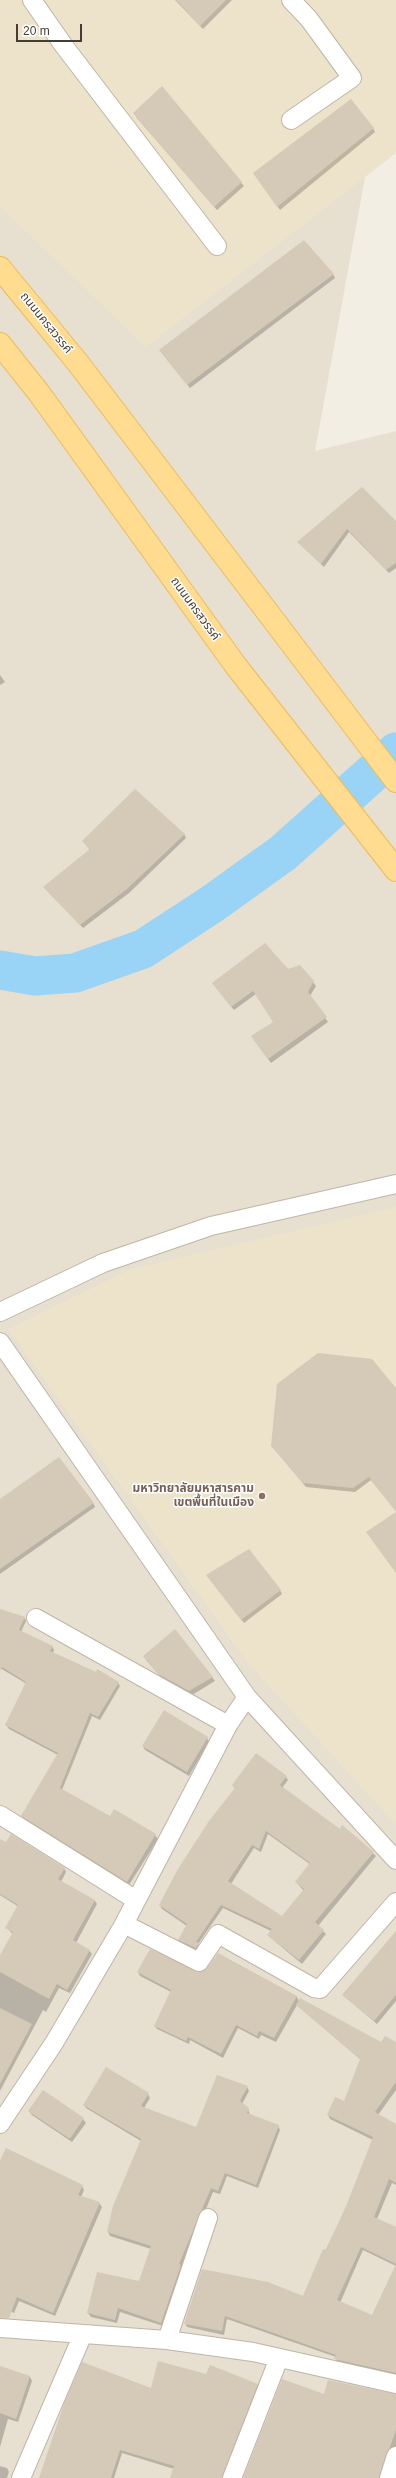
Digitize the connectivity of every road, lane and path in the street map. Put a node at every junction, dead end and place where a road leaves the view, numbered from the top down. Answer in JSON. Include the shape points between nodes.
{"nodes":[{"id":1,"x":32,"y":0,"type":"edge"},
{"id":2,"x":291,"y":0,"type":"edge"},
{"id":3,"x":291,"y":120,"type":"dead end"},
{"id":4,"x":217,"y":246,"type":"dead end"},
{"id":5,"x":0,"y":268,"type":"edge"},
{"id":6,"x":0,"y":344,"type":"edge"},
{"id":7,"x":396,"y":781,"type":"edge"},
{"id":8,"x":396,"y":870,"type":"edge"},
{"id":9,"x":396,"y":1184,"type":"edge"},
{"id":10,"x":0,"y":1312,"type":"edge"},
{"id":11,"x":0,"y":1342,"type":"edge"},
{"id":12,"x":36,"y":1618,"type":"dead end"},
{"id":13,"x":247,"y":1697,"type":"junction"},
{"id":14,"x":228,"y":1725,"type":"junction"},
{"id":15,"x":0,"y":1815,"type":"edge"},
{"id":16,"x":396,"y":1860,"type":"edge"},
{"id":17,"x":136,"y":1900,"type":"junction"},
{"id":18,"x":396,"y":1902,"type":"edge"},
{"id":19,"x":124,"y":1924,"type":"junction"},
{"id":20,"x":0,"y":2124,"type":"edge"},
{"id":21,"x":208,"y":2218,"type":"dead end"},
{"id":22,"x":0,"y":2328,"type":"edge"},
{"id":23,"x":83,"y":2334,"type":"junction"},
{"id":24,"x":167,"y":2340,"type":"junction"},
{"id":25,"x":279,"y":2358,"type":"junction"},
{"id":26,"x":396,"y":2384,"type":"edge"},
{"id":27,"x":396,"y":2456,"type":"edge"},
{"id":28,"x":21,"y":2478,"type":"edge"},
{"id":29,"x":232,"y":2478,"type":"edge"},
{"id":30,"x":389,"y":2478,"type":"edge"}],
"edges":[{"from":1,"to":4,"type":"street","via":[[64,46]]},
{"from":2,"to":3,"type":"street","via":[[309,19],[352,78]]},
{"from":5,"to":7,"type":"main road","name":"ถนนนครสวรรค์","via":[[78,363]]},
{"from":6,"to":8,"type":"main road","name":"ถนนนครสวรรค์","via":[[39,393],[236,666]]},
{"from":9,"to":10,"type":"street","via":[[211,1226],[102,1263]]},
{"from":11,"to":13,"type":"street"},
{"from":12,"to":14,"type":"street"},
{"from":13,"to":14,"type":"street"},
{"from":13,"to":16,"type":"street"},
{"from":14,"to":17,"type":"street"},
{"from":15,"to":17,"type":"street"},
{"from":17,"to":19,"type":"street"},
{"from":18,"to":19,"type":"street","via":[[320,1989],[218,1934],[198,1962]]},
{"from":19,"to":20,"type":"street","via":[[54,2043]]},
{"from":21,"to":24,"type":"street"},
{"from":22,"to":23,"type":"street"},
{"from":23,"to":24,"type":"street"},
{"from":23,"to":28,"type":"street"},
{"from":24,"to":25,"type":"street"},
{"from":25,"to":26,"type":"street"},
{"from":25,"to":29,"type":"street"},
{"from":27,"to":30,"type":"street"}]}
